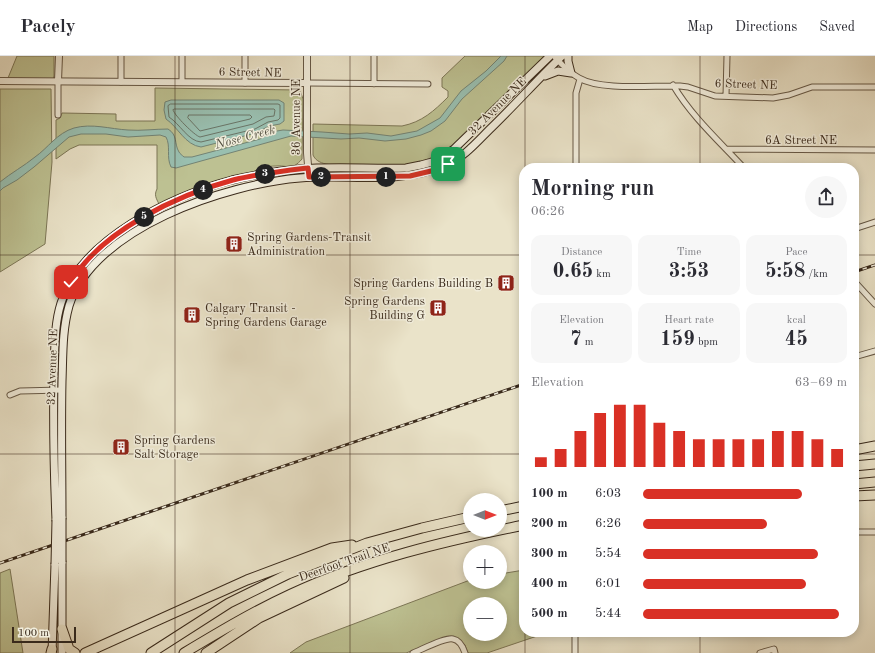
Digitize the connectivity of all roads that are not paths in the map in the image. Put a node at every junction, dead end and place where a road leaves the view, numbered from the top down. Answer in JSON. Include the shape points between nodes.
{"nodes":[{"id":1,"x":59,"y":56,"type":"edge"},
{"id":2,"x":121,"y":56,"type":"edge"},
{"id":3,"x":182,"y":56,"type":"edge"},
{"id":4,"x":245,"y":56,"type":"edge"},
{"id":5,"x":307,"y":56,"type":"edge"},
{"id":6,"x":374,"y":56,"type":"edge"},
{"id":7,"x":550,"y":56,"type":"edge"},
{"id":8,"x":568,"y":56,"type":"edge"},
{"id":9,"x":727,"y":56,"type":"edge"},
{"id":10,"x":558,"y":57,"type":"edge"},
{"id":11,"x":571,"y":73,"type":"junction"},
{"id":12,"x":540,"y":79,"type":"junction"},
{"id":13,"x":580,"y":79,"type":"junction"},
{"id":14,"x":58,"y":81,"type":"junction"},
{"id":15,"x":0,"y":82,"type":"edge"},
{"id":16,"x":121,"y":82,"type":"junction"},
{"id":17,"x":182,"y":82,"type":"junction"},
{"id":18,"x":245,"y":83,"type":"junction"},
{"id":19,"x":307,"y":83,"type":"junction"},
{"id":20,"x":374,"y":84,"type":"junction"},
{"id":21,"x":428,"y":84,"type":"dead end"},
{"id":22,"x":673,"y":86,"type":"junction"},
{"id":23,"x":875,"y":87,"type":"edge"},
{"id":24,"x":726,"y":96,"type":"junction"},
{"id":25,"x":58,"y":115,"type":"dead end"},
{"id":26,"x":726,"y":149,"type":"junction"},
{"id":27,"x":875,"y":150,"type":"edge"},
{"id":28,"x":576,"y":163,"type":"edge"},
{"id":29,"x":739,"y":163,"type":"edge"},
{"id":30,"x":308,"y":168,"type":"junction"},
{"id":31,"x":309,"y":177,"type":"junction"},
{"id":32,"x":875,"y":222,"type":"edge"},
{"id":33,"x":859,"y":227,"type":"edge"},
{"id":34,"x":859,"y":286,"type":"edge"},
{"id":35,"x":875,"y":304,"type":"edge"},
{"id":36,"x":875,"y":351,"type":"edge"},
{"id":37,"x":859,"y":356,"type":"edge"},
{"id":38,"x":54,"y":390,"type":"junction"},
{"id":39,"x":62,"y":390,"type":"junction"},
{"id":40,"x":10,"y":395,"type":"dead end"},
{"id":41,"x":875,"y":446,"type":"edge"},
{"id":42,"x":875,"y":450,"type":"edge"},
{"id":43,"x":859,"y":451,"type":"edge"},
{"id":44,"x":859,"y":452,"type":"edge"},
{"id":45,"x":875,"y":464,"type":"edge"},
{"id":46,"x":859,"y":466,"type":"edge"},
{"id":47,"x":875,"y":482,"type":"edge"},
{"id":48,"x":859,"y":484,"type":"edge"},
{"id":49,"x":875,"y":495,"type":"edge"},
{"id":50,"x":859,"y":496,"type":"edge"},
{"id":51,"x":519,"y":507,"type":"edge"},
{"id":52,"x":507,"y":510,"type":"edge"},
{"id":53,"x":59,"y":519,"type":"junction"},
{"id":54,"x":463,"y":519,"type":"edge"},
{"id":55,"x":519,"y":526,"type":"edge"},
{"id":56,"x":859,"y":532,"type":"edge"},
{"id":57,"x":875,"y":532,"type":"edge"},
{"id":58,"x":367,"y":543,"type":"junction"},
{"id":59,"x":59,"y":563,"type":"junction"},
{"id":60,"x":371,"y":563,"type":"junction"},
{"id":61,"x":160,"y":618,"type":"junction"},
{"id":62,"x":62,"y":629,"type":"junction"},
{"id":63,"x":575,"y":637,"type":"edge"},
{"id":64,"x":774,"y":651,"type":"edge"},
{"id":65,"x":52,"y":652,"type":"edge"},
{"id":66,"x":62,"y":653,"type":"edge"},
{"id":67,"x":75,"y":653,"type":"edge"},
{"id":68,"x":85,"y":653,"type":"edge"},
{"id":69,"x":97,"y":653,"type":"edge"},
{"id":70,"x":151,"y":653,"type":"edge"},
{"id":71,"x":184,"y":653,"type":"edge"},
{"id":72,"x":206,"y":653,"type":"edge"},
{"id":73,"x":413,"y":653,"type":"edge"},
{"id":74,"x":465,"y":653,"type":"edge"},
{"id":75,"x":575,"y":653,"type":"edge"},
{"id":76,"x":760,"y":653,"type":"edge"}],
"edges":[{"from":1,"to":14,"type":"street"},
{"from":2,"to":16,"type":"street"},
{"from":3,"to":17,"type":"street"},
{"from":4,"to":18,"type":"street"},
{"from":5,"to":19,"type":"street","name":"36 Avenue NE"},
{"from":6,"to":20,"type":"street"},
{"from":7,"to":30,"type":"main road","name":"32 Avenue NE","via":[[461,143],[438,159],[406,168]]},
{"from":8,"to":11,"type":"main road"},
{"from":9,"to":24,"type":"street"},
{"from":10,"to":11,"type":"street","name":"6 Street NE"},
{"from":10,"to":12,"type":"main road","name":"32 Avenue NE"},
{"from":11,"to":12,"type":"main road","via":[[558,71]]},
{"from":11,"to":13,"type":"street","name":"6 Street NE"},
{"from":12,"to":31,"type":"main road","name":"32 Avenue NE","via":[[460,157],[448,164],[410,176]]},
{"from":13,"to":22,"type":"street","name":"6 Street NE","via":[[603,85]]},
{"from":13,"to":28,"type":"street","via":[[576,94]]},
{"from":14,"to":15,"type":"street","name":"6 Street NE"},
{"from":14,"to":16,"type":"street","name":"6 Street NE"},
{"from":14,"to":25,"type":"street"},
{"from":16,"to":17,"type":"street","name":"6 Street NE"},
{"from":17,"to":18,"type":"street","name":"6 Street NE"},
{"from":18,"to":19,"type":"street","name":"6 Street NE"},
{"from":19,"to":20,"type":"street","name":"6 Street NE"},
{"from":19,"to":30,"type":"street","name":"36 Avenue NE"},
{"from":20,"to":21,"type":"street","name":"6 Street NE"},
{"from":22,"to":24,"type":"street","name":"6 Street NE","via":[[688,86],[712,95]]},
{"from":22,"to":26,"type":"street","via":[[697,120]]},
{"from":23,"to":24,"type":"street","name":"6 Street NE","via":[[812,87],[773,98]]},
{"from":26,"to":27,"type":"street","name":"6A Street NE"},
{"from":26,"to":29,"type":"street"},
{"from":30,"to":31,"type":"street","name":"36 Avenue NE"},
{"from":30,"to":38,"type":"main road","name":"32 Avenue NE","via":[[232,180],[187,196],[138,220],[97,249],[79,269],[61,301],[55,338]]},
{"from":31,"to":39,"type":"main road","name":"32 Avenue NE","via":[[263,183],[191,203],[141,229],[103,255],[85,274],[70,304],[63,337]]},
{"from":32,"to":33,"type":"street"},
{"from":34,"to":35,"type":"street"},
{"from":36,"to":37,"type":"street"},
{"from":38,"to":39,"type":"street"},
{"from":38,"to":40,"type":"street","via":[[20,391]]},
{"from":38,"to":53,"type":"main road","name":"32 Avenue NE"},
{"from":39,"to":53,"type":"main road","name":"32 Avenue NE"},
{"from":41,"to":43,"type":"highway"},
{"from":42,"to":44,"type":"highway"},
{"from":45,"to":46,"type":"highway"},
{"from":47,"to":48,"type":"highway"},
{"from":49,"to":50,"type":"highway"},
{"from":51,"to":52,"type":"highway"},
{"from":53,"to":59,"type":"main road","name":"32 Avenue NE","bridge":true},
{"from":54,"to":58,"type":"highway","name":"Deerfoot Trail NE"},
{"from":55,"to":60,"type":"highway","name":"Deerfoot Trail NE"},
{"from":56,"to":57,"type":"street"},
{"from":58,"to":61,"type":"highway","via":[[332,548],[247,580]]},
{"from":58,"to":70,"type":"highway","name":"Deerfoot Trail NE","via":[[288,574],[229,603]]},
{"from":59,"to":62,"type":"main road","name":"32 Avenue NE"},
{"from":59,"to":65,"type":"main road","name":"32 Avenue NE"},
{"from":60,"to":71,"type":"highway","name":"Deerfoot Trail NE","via":[[291,594]]},
{"from":60,"to":72,"type":"highway","via":[[343,579],[259,618]]},
{"from":61,"to":68,"type":"highway"},
{"from":61,"to":69,"type":"highway"},
{"from":62,"to":66,"type":"main road","name":"32 Avenue NE"},
{"from":62,"to":67,"type":"highway","via":[[69,649]]},
{"from":63,"to":75,"type":"street"},
{"from":64,"to":76,"type":"street"},
{"from":73,"to":74,"type":"street","via":[[452,639],[460,643]]}]}
